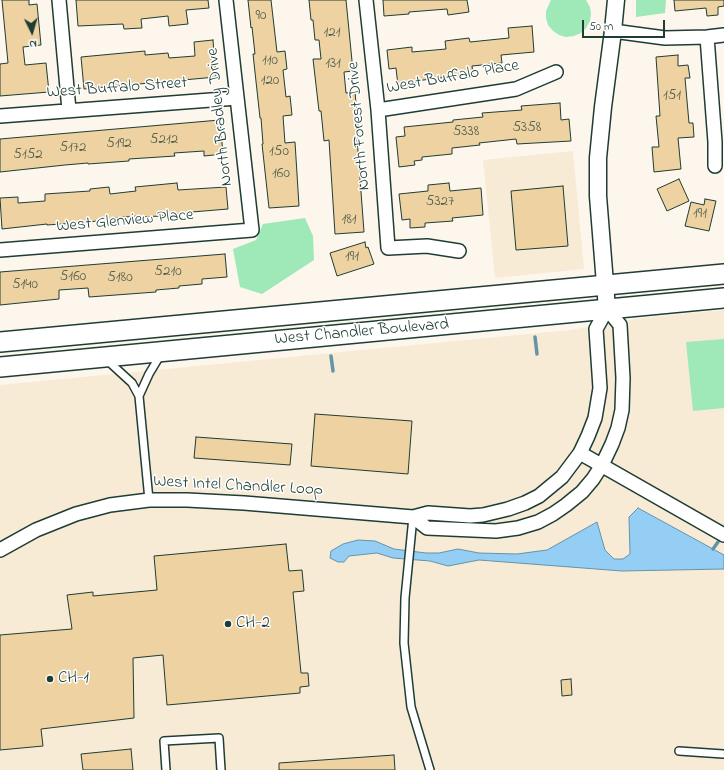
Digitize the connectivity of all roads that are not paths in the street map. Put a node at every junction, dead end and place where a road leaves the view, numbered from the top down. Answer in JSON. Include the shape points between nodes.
{"nodes":[{"id":1,"x":59,"y":0,"type":"edge"},
{"id":2,"x":226,"y":0,"type":"edge"},
{"id":3,"x":366,"y":0,"type":"edge"},
{"id":4,"x":616,"y":0,"type":"edge"},
{"id":5,"x":613,"y":31,"type":"junction"},
{"id":6,"x":724,"y":35,"type":"edge"},
{"id":7,"x":707,"y":37,"type":"junction"},
{"id":8,"x":556,"y":72,"type":"dead end"},
{"id":9,"x":237,"y":98,"type":"junction"},
{"id":10,"x":69,"y":110,"type":"junction"},
{"id":11,"x":378,"y":110,"type":"junction"},
{"id":12,"x":0,"y":116,"type":"edge"},
{"id":13,"x":715,"y":166,"type":"dead end"},
{"id":14,"x":252,"y":230,"type":"joint"},
{"id":15,"x":0,"y":250,"type":"edge"},
{"id":16,"x":459,"y":251,"type":"dead end"},
{"id":17,"x":724,"y":274,"type":"edge"},
{"id":18,"x":605,"y":285,"type":"junction"},
{"id":19,"x":724,"y":298,"type":"edge"},
{"id":20,"x":607,"y":309,"type":"junction"},
{"id":21,"x":0,"y":342,"type":"edge"},
{"id":22,"x":163,"y":351,"type":"junction"},
{"id":23,"x":104,"y":357,"type":"junction"},
{"id":24,"x":0,"y":367,"type":"edge"},
{"id":25,"x":139,"y":396,"type":"junction"},
{"id":26,"x":580,"y":453,"type":"junction"},
{"id":27,"x":602,"y":465,"type":"junction"},
{"id":28,"x":149,"y":500,"type":"junction"},
{"id":29,"x":413,"y":518,"type":"junction"},
{"id":30,"x":724,"y":535,"type":"edge"},
{"id":31,"x":0,"y":550,"type":"edge"},
{"id":32,"x":679,"y":751,"type":"dead end"},
{"id":33,"x":724,"y":754,"type":"edge"},
{"id":34,"x":166,"y":770,"type":"edge"},
{"id":35,"x":221,"y":770,"type":"edge"},
{"id":36,"x":430,"y":770,"type":"edge"}],
"edges":[{"from":1,"to":10,"type":"street"},
{"from":2,"to":9,"type":"street","name":"North Bradley Drive"},
{"from":3,"to":11,"type":"street","name":"North Forest Drive"},
{"from":4,"to":5,"type":"street"},
{"from":5,"to":7,"type":"street","via":[[665,38]]},
{"from":5,"to":18,"type":"street","via":[[598,158],[598,196]]},
{"from":6,"to":7,"type":"street"},
{"from":7,"to":13,"type":"street"},
{"from":8,"to":11,"type":"street","name":"West Buffalo Place","via":[[516,89]]},
{"from":9,"to":10,"type":"street","name":"West Buffalo Street"},
{"from":9,"to":14,"type":"street","name":"North Bradley Drive"},
{"from":10,"to":12,"type":"street","name":"West Buffalo Street"},
{"from":11,"to":16,"type":"street","name":"North Forest Drive","via":[[388,248],[427,246]]},
{"from":14,"to":15,"type":"street","name":"West Glenview Place"},
{"from":17,"to":18,"type":"main road","name":"West Chandler Boulevard"},
{"from":18,"to":20,"type":"street"},
{"from":18,"to":21,"type":"main road","name":"West Chandler Boulevard"},
{"from":19,"to":20,"type":"main road","name":"West Chandler Boulevard"},
{"from":20,"to":22,"type":"main road","name":"West Chandler Boulevard"},
{"from":20,"to":26,"type":"street","name":"West Intel Chandler Loop","via":[[596,329],[600,388],[598,404],[595,418]]},
{"from":20,"to":27,"type":"street","name":"West Intel Chandler Loop","via":[[620,325],[623,395],[618,428]]},
{"from":22,"to":23,"type":"main road","name":"West Chandler Boulevard"},
{"from":22,"to":25,"type":"lane"},
{"from":23,"to":24,"type":"main road","name":"West Chandler Boulevard"},
{"from":23,"to":25,"type":"lane","via":[[132,383]]},
{"from":25,"to":28,"type":"lane"},
{"from":26,"to":27,"type":"street"},
{"from":26,"to":29,"type":"street","name":"West Intel Chandler Loop","via":[[554,485],[526,503],[483,515],[428,513]]},
{"from":27,"to":29,"type":"street","name":"West Intel Chandler Loop","via":[[582,492],[566,505],[538,522],[518,528],[481,531],[427,528]]},
{"from":27,"to":30,"type":"street"},
{"from":28,"to":29,"type":"street","name":"West Intel Chandler Loop","via":[[244,503]]},
{"from":28,"to":31,"type":"street","name":"West Intel Chandler Loop","via":[[110,505],[76,514],[36,530]]},
{"from":29,"to":36,"type":"lane","via":[[405,598],[404,643],[410,707]]},
{"from":32,"to":33,"type":"lane"},
{"from":34,"to":35,"type":"lane","via":[[164,741],[219,738]]}]}
